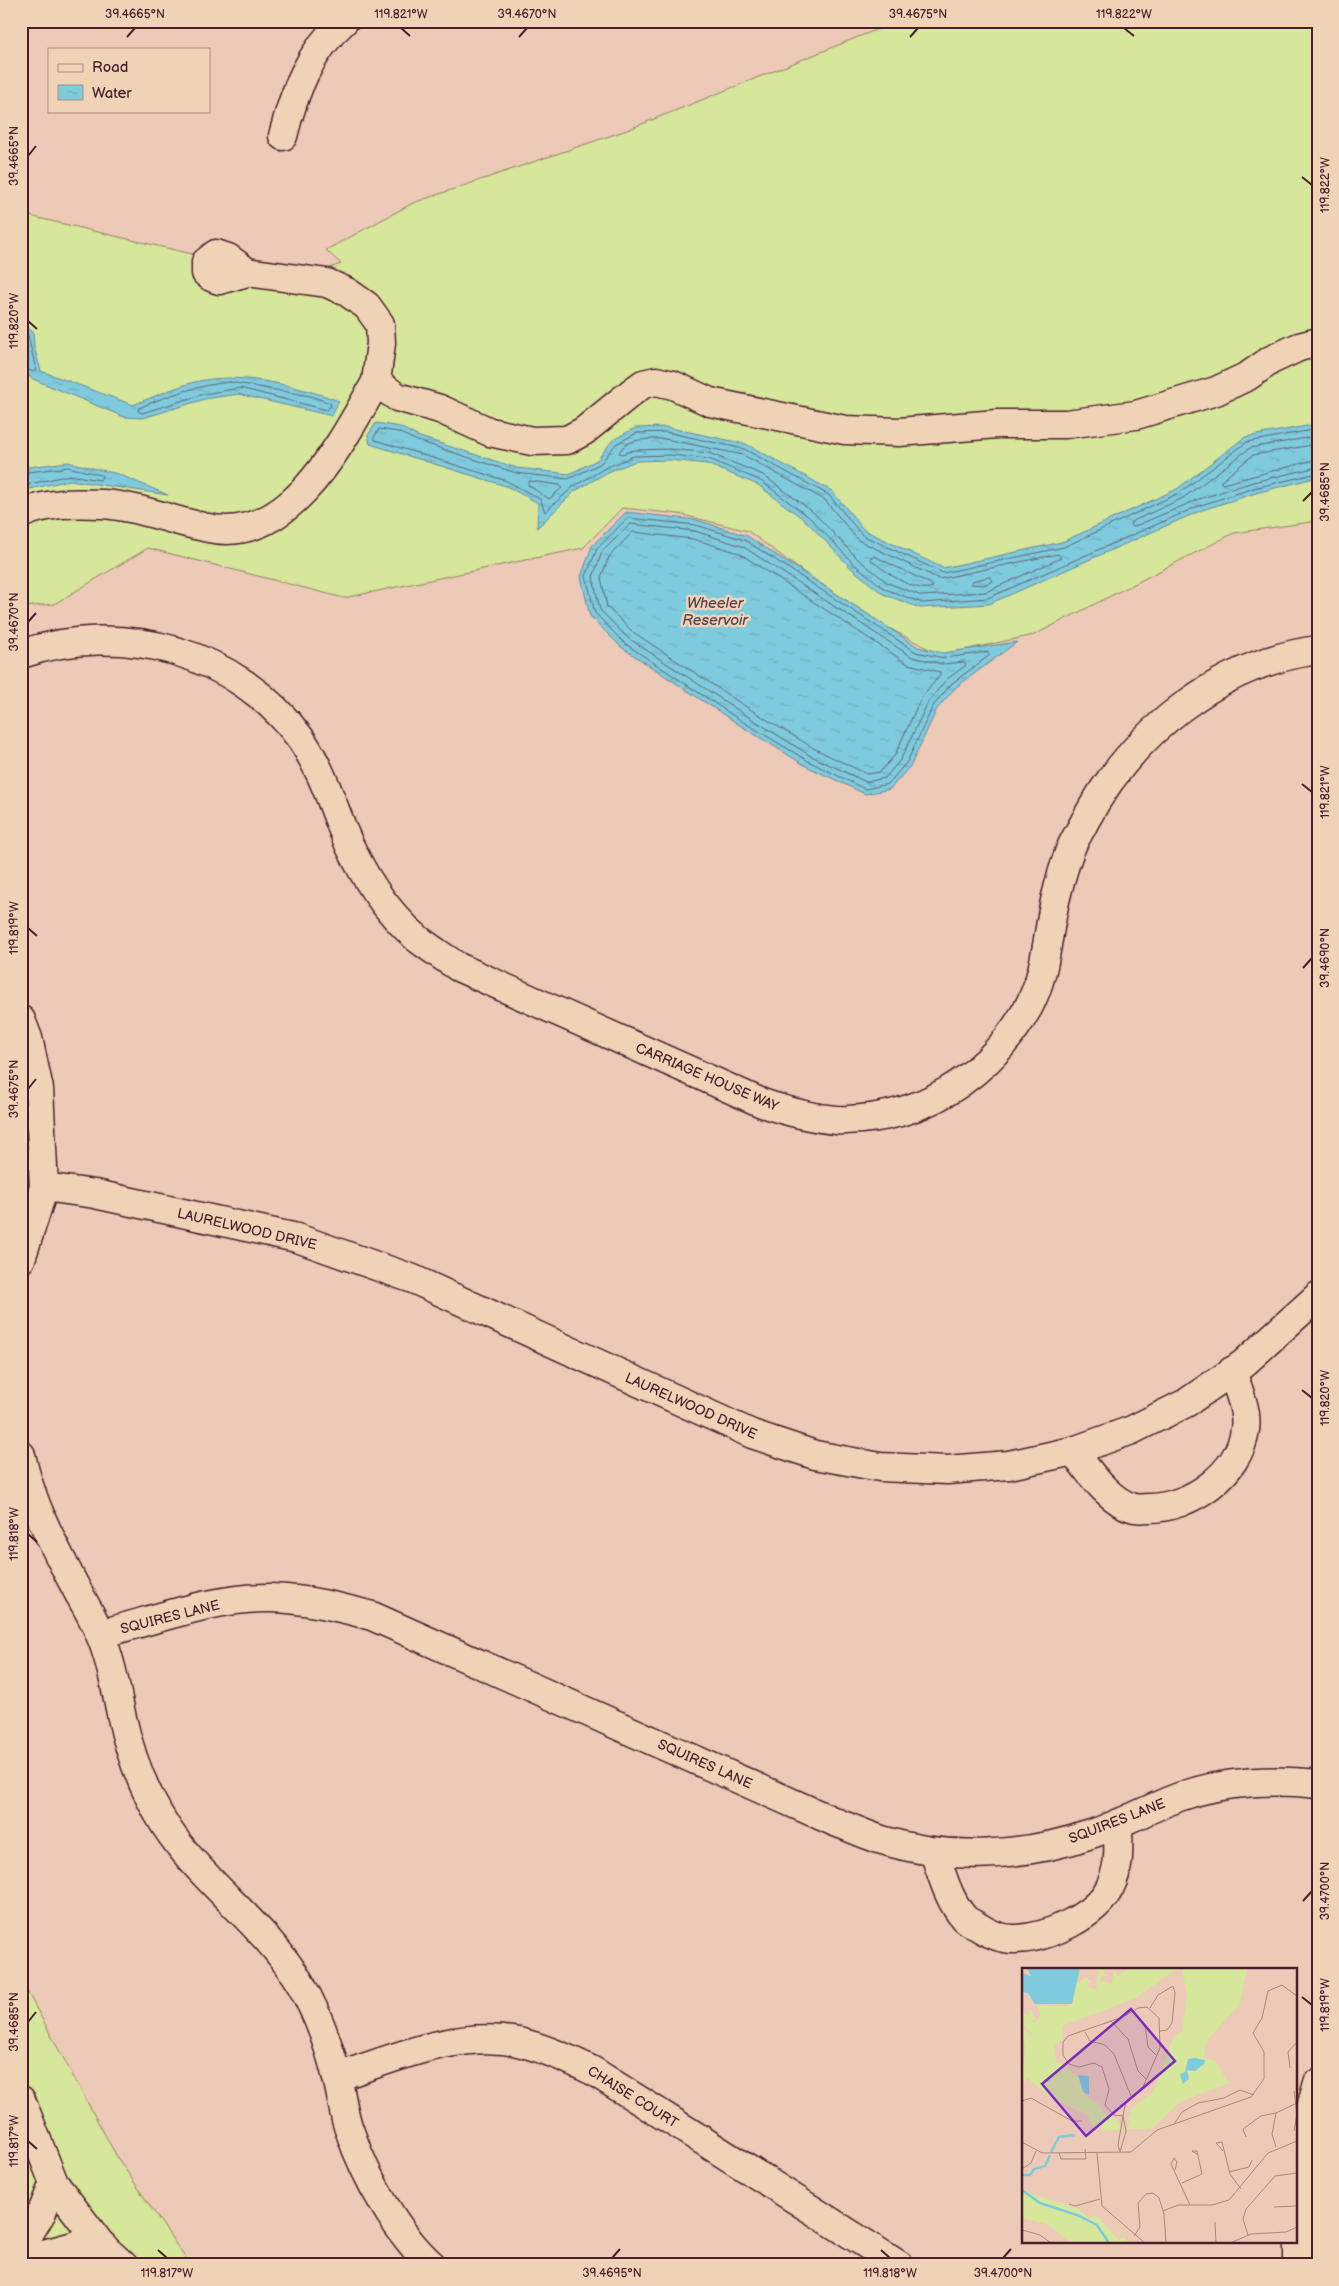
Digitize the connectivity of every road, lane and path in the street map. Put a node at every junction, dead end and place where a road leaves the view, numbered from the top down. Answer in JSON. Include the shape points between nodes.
{"nodes":[{"id":1,"x":344,"y":21,"type":"edge"},
{"id":2,"x":283,"y":136,"type":"dead end"},
{"id":3,"x":247,"y":272,"type":"dead end"},
{"id":4,"x":1318,"y":342,"type":"edge"},
{"id":5,"x":376,"y":382,"type":"junction"},
{"id":6,"x":21,"y":514,"type":"edge"},
{"id":7,"x":1318,"y":650,"type":"edge"},
{"id":8,"x":21,"y":654,"type":"edge"},
{"id":9,"x":21,"y":1020,"type":"edge"},
{"id":10,"x":44,"y":1187,"type":"junction"},
{"id":11,"x":21,"y":1259,"type":"edge"},
{"id":12,"x":1318,"y":1296,"type":"edge"},
{"id":13,"x":1232,"y":1371,"type":"junction"},
{"id":14,"x":1073,"y":1451,"type":"junction"},
{"id":15,"x":21,"y":1455,"type":"edge"},
{"id":16,"x":100,"y":1634,"type":"junction"},
{"id":17,"x":1318,"y":1784,"type":"edge"},
{"id":18,"x":1118,"y":1823,"type":"junction"},
{"id":19,"x":934,"y":1852,"type":"junction"},
{"id":20,"x":337,"y":2077,"type":"junction"},
{"id":21,"x":1318,"y":2083,"type":"edge"},
{"id":22,"x":21,"y":2100,"type":"edge"},
{"id":23,"x":54,"y":2183,"type":"junction"},
{"id":24,"x":21,"y":2247,"type":"edge"},
{"id":25,"x":113,"y":2256,"type":"edge"},
{"id":26,"x":21,"y":2260,"type":"edge"},
{"id":27,"x":432,"y":2265,"type":"edge"},
{"id":28,"x":899,"y":2265,"type":"edge"},
{"id":29,"x":1298,"y":2265,"type":"edge"}],
"edges":[{"from":1,"to":2,"type":"street","via":[[312,59],[292,99]]},
{"from":3,"to":5,"type":"street","via":[[327,283],[367,306],[380,324]]},
{"from":4,"to":5,"type":"street","via":[[1271,360],[1248,376],[1216,391],[1136,416],[1066,424],[998,424],[899,432],[845,430],[737,408],[710,402],[656,381],[643,384],[584,431],[567,440],[532,441],[490,432],[440,410],[397,398]]},
{"from":5,"to":6,"type":"street","via":[[343,440],[312,481],[287,508],[267,522],[242,529],[215,529],[126,506],[77,503],[38,507]]},
{"from":7,"to":8,"type":"street","name":"CARRIAGE HOUSE WAY","via":[[1304,651],[1252,667],[1206,690],[1164,721],[1128,756],[1100,793],[1071,849],[1055,900],[1042,970],[1029,1005],[1004,1045],[966,1080],[925,1104],[883,1117],[838,1120],[793,1114],[762,1103],[458,967],[418,939],[386,906],[361,869],[325,782],[300,739],[267,702],[229,674],[184,653],[138,641],[94,639],[49,645]]},
{"from":9,"to":10,"type":"street","via":[[39,1089]]},
{"from":10,"to":11,"type":"street"},
{"from":10,"to":14,"type":"street","name":"LAURELWOOD DRIVE","via":[[95,1194],[306,1241],[413,1279],[752,1434],[815,1455],[880,1467],[947,1470],[1009,1465]]},
{"from":12,"to":13,"type":"street","name":"LAURELWOOD DRIVE"},
{"from":13,"to":14,"type":"street","name":"LAURELWOOD DRIVE","via":[[1186,1403],[1139,1426]]},
{"from":13,"to":14,"type":"street","via":[[1243,1402],[1245,1430],[1239,1450],[1224,1474],[1194,1497],[1165,1508],[1134,1508],[1098,1483]]},
{"from":15,"to":16,"type":"street","via":[[47,1533]]},
{"from":16,"to":19,"type":"street","name":"SQUIRES LANE","via":[[218,1603],[270,1598],[331,1605],[372,1616],[835,1822],[882,1840]]},
{"from":16,"to":20,"type":"street","via":[[140,1775],[164,1824],[196,1867],[271,1941],[295,1977],[323,2030]]},
{"from":17,"to":18,"type":"street","name":"SQUIRES LANE","via":[[1293,1781],[1236,1784],[1184,1795]]},
{"from":18,"to":19,"type":"street","name":"SQUIRES LANE","via":[[1041,1848],[988,1854]]},
{"from":18,"to":19,"type":"street","via":[[1119,1865],[1109,1889],[1094,1907],[1045,1934],[1015,1939],[989,1933],[965,1919],[949,1895]]},
{"from":20,"to":27,"type":"street","via":[[349,2130],[367,2174],[394,2220]]},
{"from":20,"to":28,"type":"street","name":"CHAISE COURT","via":[[438,2044],[478,2040],[518,2042],[559,2054],[593,2071]]},
{"from":21,"to":29,"type":"street","via":[[1298,2177]]},
{"from":22,"to":23,"type":"street"},
{"from":23,"to":24,"type":"street","via":[[42,2212]]},
{"from":23,"to":25,"type":"street"},
{"from":25,"to":26,"type":"street","via":[[85,2243]]}]}
